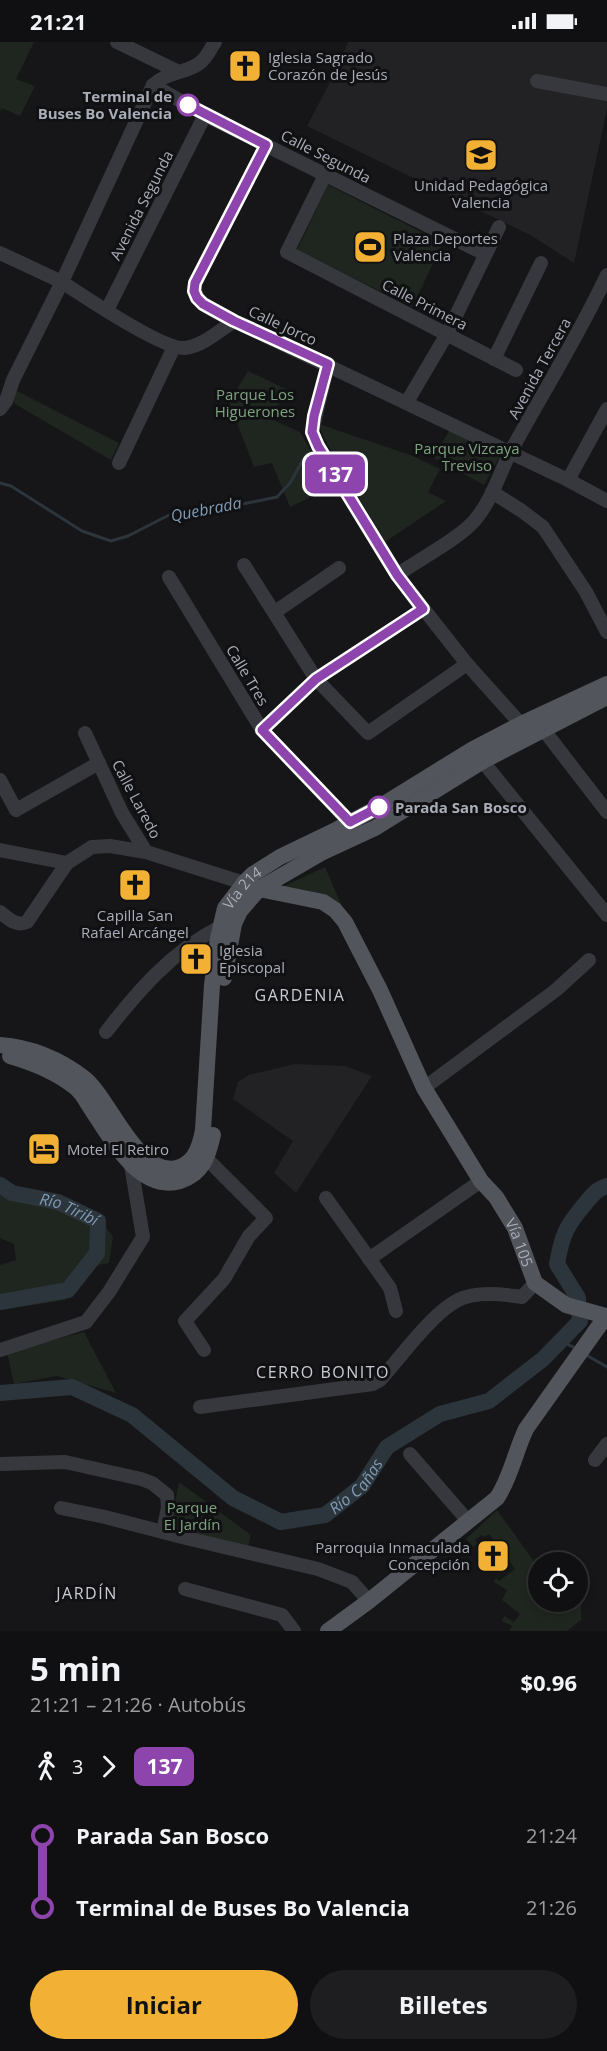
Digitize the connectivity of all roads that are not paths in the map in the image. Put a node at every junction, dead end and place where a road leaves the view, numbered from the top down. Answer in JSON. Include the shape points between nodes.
{"nodes":[{"id":1,"x":117,"y":42,"type":"edge"},
{"id":2,"x":215,"y":42,"type":"edge"},
{"id":3,"x":177,"y":71,"type":"junction"},
{"id":4,"x":537,"y":81,"type":"dead end"},
{"id":5,"x":153,"y":85,"type":"junction"},
{"id":6,"x":607,"y":94,"type":"edge"},
{"id":7,"x":205,"y":115,"type":"junction"},
{"id":8,"x":266,"y":145,"type":"junction"},
{"id":9,"x":325,"y":175,"type":"junction"},
{"id":10,"x":499,"y":227,"type":"dead end"},
{"id":11,"x":0,"y":253,"type":"edge"},
{"id":12,"x":485,"y":254,"type":"junction"},
{"id":13,"x":541,"y":263,"type":"dead end"},
{"id":14,"x":607,"y":275,"type":"edge"},
{"id":15,"x":62,"y":282,"type":"junction"},
{"id":16,"x":594,"y":303,"type":"junction"},
{"id":17,"x":607,"y":309,"type":"edge"},
{"id":18,"x":107,"y":310,"type":"junction"},
{"id":19,"x":234,"y":321,"type":"junction"},
{"id":20,"x":447,"y":334,"type":"junction"},
{"id":21,"x":174,"y":347,"type":"junction"},
{"id":22,"x":494,"y":359,"type":"junction"},
{"id":23,"x":328,"y":364,"type":"junction"},
{"id":24,"x":516,"y":370,"type":"dead end"},
{"id":25,"x":407,"y":402,"type":"junction"},
{"id":26,"x":0,"y":409,"type":"edge"},
{"id":27,"x":607,"y":410,"type":"edge"},
{"id":28,"x":510,"y":453,"type":"junction"},
{"id":29,"x":118,"y":463,"type":"dead end"},
{"id":30,"x":568,"y":480,"type":"junction"},
{"id":31,"x":492,"y":492,"type":"junction"},
{"id":32,"x":607,"y":501,"type":"edge"},
{"id":33,"x":244,"y":565,"type":"dead end"},
{"id":34,"x":339,"y":568,"type":"dead end"},
{"id":35,"x":397,"y":575,"type":"junction"},
{"id":36,"x":169,"y":577,"type":"dead end"},
{"id":37,"x":423,"y":609,"type":"junction"},
{"id":38,"x":274,"y":612,"type":"junction"},
{"id":39,"x":607,"y":632,"type":"edge"},
{"id":40,"x":467,"y":664,"type":"junction"},
{"id":41,"x":316,"y":679,"type":"junction"},
{"id":42,"x":606,"y":696,"type":"edge"},
{"id":43,"x":532,"y":729,"type":"junction"},
{"id":44,"x":262,"y":730,"type":"junction"},
{"id":45,"x":85,"y":733,"type":"dead end"},
{"id":46,"x":478,"y":755,"type":"junction"},
{"id":47,"x":99,"y":763,"type":"junction"},
{"id":48,"x":0,"y":780,"type":"edge"},
{"id":49,"x":607,"y":812,"type":"edge"},
{"id":50,"x":355,"y":829,"type":"junction"},
{"id":51,"x":0,"y":850,"type":"edge"},
{"id":52,"x":146,"y":852,"type":"junction"},
{"id":53,"x":67,"y":862,"type":"junction"},
{"id":54,"x":252,"y":886,"type":"junction"},
{"id":55,"x":0,"y":912,"type":"edge"},
{"id":56,"x":607,"y":915,"type":"edge"},
{"id":57,"x":220,"y":927,"type":"junction"},
{"id":58,"x":589,"y":960,"type":"dead end"},
{"id":59,"x":106,"y":1032,"type":"dead end"},
{"id":60,"x":4,"y":1050,"type":"edge"},
{"id":61,"x":424,"y":1088,"type":"junction"},
{"id":62,"x":207,"y":1160,"type":"junction"},
{"id":63,"x":130,"y":1165,"type":"junction"},
{"id":64,"x":481,"y":1181,"type":"junction"},
{"id":65,"x":326,"y":1198,"type":"dead end"},
{"id":66,"x":369,"y":1259,"type":"junction"},
{"id":67,"x":534,"y":1283,"type":"junction"},
{"id":68,"x":396,"y":1311,"type":"dead end"},
{"id":69,"x":606,"y":1316,"type":"edge"},
{"id":70,"x":0,"y":1350,"type":"edge"},
{"id":71,"x":204,"y":1350,"type":"dead end"},
{"id":72,"x":200,"y":1407,"type":"dead end"},
{"id":73,"x":607,"y":1444,"type":"edge"},
{"id":74,"x":410,"y":1454,"type":"dead end"},
{"id":75,"x":595,"y":1460,"type":"dead end"},
{"id":76,"x":0,"y":1464,"type":"edge"},
{"id":77,"x":61,"y":1508,"type":"dead end"},
{"id":78,"x":468,"y":1521,"type":"junction"},
{"id":79,"x":163,"y":1532,"type":"junction"},
{"id":80,"x":185,"y":1589,"type":"dead end"},
{"id":81,"x":369,"y":1601,"type":"junction"},
{"id":82,"x":294,"y":1631,"type":"edge"},
{"id":83,"x":328,"y":1631,"type":"edge"}],
"edges":[{"from":1,"to":3,"type":"street"},
{"from":2,"to":3,"type":"street","via":[[201,62]]},
{"from":3,"to":5,"type":"street"},
{"from":4,"to":6,"type":"street"},
{"from":5,"to":7,"type":"street","name":"Calle Segunda"},
{"from":5,"to":15,"type":"street"},
{"from":7,"to":8,"type":"street","name":"Calle Segunda"},
{"from":7,"to":18,"type":"street","name":"Avenida Segunda"},
{"from":8,"to":9,"type":"street","name":"Calle Segunda"},
{"from":8,"to":19,"type":"street","via":[[195,283],[194,291],[203,304]]},
{"from":9,"to":12,"type":"street","name":"Calle Segunda"},
{"from":9,"to":20,"type":"street","name":"Calle Primera","via":[[287,252]]},
{"from":10,"to":12,"type":"street"},
{"from":11,"to":15,"type":"street"},
{"from":12,"to":20,"type":"street"},
{"from":13,"to":22,"type":"street"},
{"from":14,"to":16,"type":"street","name":"Avenida Tercera"},
{"from":15,"to":18,"type":"street"},
{"from":15,"to":26,"type":"street"},
{"from":16,"to":17,"type":"street"},
{"from":16,"to":28,"type":"street","name":"Avenida Tercera"},
{"from":18,"to":21,"type":"street"},
{"from":19,"to":21,"type":"street","name":"Calle Jorco","via":[[204,341],[187,348]]},
{"from":19,"to":23,"type":"street","name":"Calle Jorco"},
{"from":20,"to":22,"type":"street","name":"Calle Primera"},
{"from":20,"to":25,"type":"street"},
{"from":21,"to":29,"type":"street"},
{"from":22,"to":24,"type":"street","name":"Calle Primera"},
{"from":23,"to":25,"type":"street"},
{"from":23,"to":35,"type":"street","name":"Calle Jorco","via":[[312,432]]},
{"from":25,"to":28,"type":"street"},
{"from":27,"to":30,"type":"street"},
{"from":28,"to":30,"type":"street"},
{"from":28,"to":31,"type":"street","name":"Avenida Tercera"},
{"from":30,"to":32,"type":"street"},
{"from":31,"to":35,"type":"street","name":"Avenida Tercera","via":[[464,531]]},
{"from":31,"to":39,"type":"street","via":[[543,527]]},
{"from":33,"to":38,"type":"street"},
{"from":34,"to":38,"type":"street"},
{"from":35,"to":37,"type":"street","name":"Calle Jorco"},
{"from":36,"to":44,"type":"street","name":"Calle Tres"},
{"from":37,"to":40,"type":"street","name":"Calle Jorco"},
{"from":37,"to":41,"type":"street"},
{"from":38,"to":41,"type":"street"},
{"from":40,"to":41,"type":"street","via":[[368,733]]},
{"from":40,"to":43,"type":"street","name":"Calle Jorco"},
{"from":41,"to":44,"type":"street"},
{"from":42,"to":43,"type":"main road","name":"Vía 214"},
{"from":42,"to":43,"type":"main road","name":"Vía 214"},
{"from":43,"to":46,"type":"main road","name":"Vía 214"},
{"from":43,"to":49,"type":"street","name":"Calle Jorco"},
{"from":44,"to":50,"type":"street","name":"Calle Tres"},
{"from":45,"to":47,"type":"street","name":"Calle Laredo"},
{"from":46,"to":50,"type":"main road","name":"Vía 214"},
{"from":46,"to":56,"type":"street"},
{"from":47,"to":48,"type":"street","via":[[16,810]]},
{"from":47,"to":52,"type":"street","name":"Calle Laredo","via":[[122,813]]},
{"from":50,"to":54,"type":"main road","name":"Vía 214","via":[[312,858]]},
{"from":51,"to":53,"type":"street"},
{"from":52,"to":53,"type":"street","via":[[92,847]]},
{"from":52,"to":54,"type":"street","name":"Calle Laredo"},
{"from":53,"to":55,"type":"street","via":[[27,922],[16,924]]},
{"from":54,"to":57,"type":"main road","name":"Vía 214","via":[[225,908]]},
{"from":54,"to":61,"type":"main road","name":"Vía 105","via":[[323,902],[335,910],[381,990]]},
{"from":54,"to":62,"type":"main road","name":"Vía 214","via":[[231,936],[224,974],[213,1131]]},
{"from":57,"to":59,"type":"street","via":[[183,949],[150,978]]},
{"from":57,"to":60,"type":"main road","name":"Vía 214","via":[[212,985],[203,1130],[197,1152],[181,1167],[169,1169],[149,1161],[134,1148],[86,1079],[44,1054]]},
{"from":58,"to":61,"type":"street","via":[[556,990]]},
{"from":60,"to":63,"type":"main road","name":"Vía 214","via":[[78,1089]]},
{"from":61,"to":64,"type":"main road","name":"Vía 105"},
{"from":62,"to":63,"type":"main road","name":"Vía 214","via":[[189,1178],[172,1183],[143,1174]]},
{"from":62,"to":71,"type":"street","via":[[266,1218],[249,1236],[224,1279],[185,1321]]},
{"from":63,"to":70,"type":"street","via":[[143,1236],[109,1292],[86,1322]]},
{"from":64,"to":66,"type":"street"},
{"from":64,"to":67,"type":"main road","name":"Vía 105","via":[[515,1228]]},
{"from":65,"to":66,"type":"street"},
{"from":66,"to":68,"type":"street","via":[[390,1288]]},
{"from":67,"to":69,"type":"main road","name":"Vía 105","via":[[566,1305]]},
{"from":67,"to":72,"type":"street","via":[[522,1297],[502,1294],[459,1299],[429,1324],[373,1384]]},
{"from":69,"to":78,"type":"main road","name":"Vía 105","via":[[526,1429],[506,1483],[496,1498]]},
{"from":73,"to":75,"type":"street"},
{"from":74,"to":78,"type":"street"},
{"from":76,"to":79,"type":"street","via":[[65,1462],[152,1483],[168,1495]]},
{"from":77,"to":79,"type":"street"},
{"from":78,"to":81,"type":"main road","name":"Vía 105"},
{"from":79,"to":81,"type":"street","via":[[318,1569],[352,1582]]},
{"from":80,"to":82,"type":"street","via":[[282,1615]]},
{"from":81,"to":83,"type":"main road","name":"Vía 105"}]}
